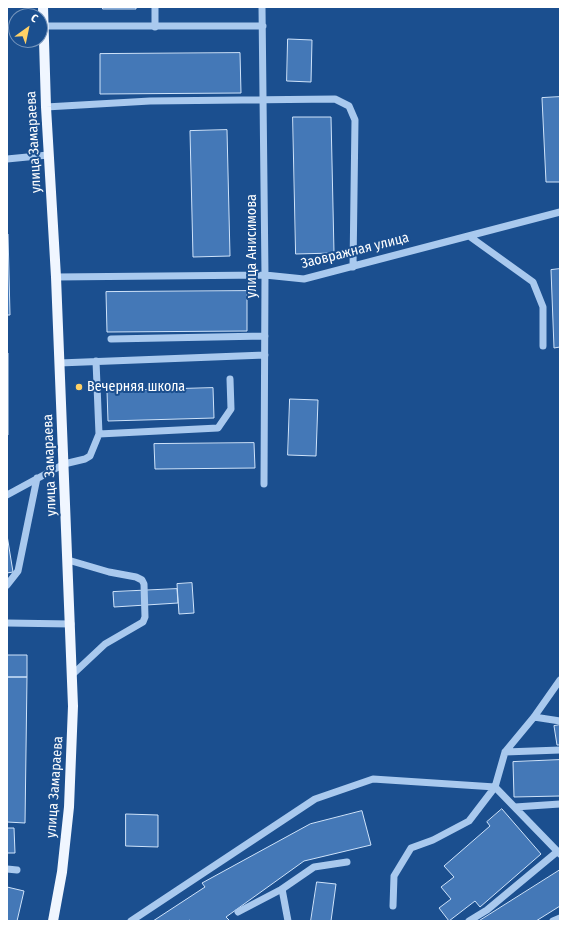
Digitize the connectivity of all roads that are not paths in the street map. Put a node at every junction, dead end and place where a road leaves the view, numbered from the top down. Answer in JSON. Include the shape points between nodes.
{"nodes":[{"id":1,"x":155,"y":7,"type":"edge"},
{"id":2,"x":262,"y":7,"type":"edge"},
{"id":3,"x":48,"y":26,"type":"edge"},
{"id":4,"x":263,"y":26,"type":"junction"},
{"id":5,"x":155,"y":27,"type":"junction"},
{"id":6,"x":45,"y":48,"type":"edge"},
{"id":7,"x":264,"y":100,"type":"junction"},
{"id":8,"x":46,"y":107,"type":"junction"},
{"id":9,"x":48,"y":155,"type":"junction"},
{"id":10,"x":7,"y":159,"type":"edge"},
{"id":11,"x":560,"y":212,"type":"edge"},
{"id":12,"x":468,"y":236,"type":"junction"},
{"id":13,"x":353,"y":267,"type":"junction"},
{"id":14,"x":265,"y":275,"type":"junction"},
{"id":15,"x":56,"y":277,"type":"junction"},
{"id":16,"x":265,"y":336,"type":"junction"},
{"id":17,"x":112,"y":339,"type":"dead end"},
{"id":18,"x":543,"y":346,"type":"dead end"},
{"id":19,"x":264,"y":355,"type":"junction"},
{"id":20,"x":96,"y":361,"type":"junction"},
{"id":21,"x":60,"y":362,"type":"junction"},
{"id":22,"x":230,"y":379,"type":"dead end"},
{"id":23,"x":99,"y":434,"type":"junction"},
{"id":24,"x":64,"y":464,"type":"junction"},
{"id":25,"x":37,"y":478,"type":"junction"},
{"id":26,"x":264,"y":484,"type":"dead end"},
{"id":27,"x":7,"y":495,"type":"edge"},
{"id":28,"x":68,"y":560,"type":"junction"},
{"id":29,"x":7,"y":585,"type":"edge"},
{"id":30,"x":7,"y":623,"type":"edge"},
{"id":31,"x":70,"y":624,"type":"junction"},
{"id":32,"x":73,"y":674,"type":"junction"},
{"id":33,"x":560,"y":680,"type":"edge"},
{"id":34,"x":534,"y":716,"type":"junction"},
{"id":35,"x":560,"y":721,"type":"edge"},
{"id":36,"x":560,"y":750,"type":"edge"},
{"id":37,"x":505,"y":752,"type":"junction"},
{"id":38,"x":495,"y":787,"type":"junction"},
{"id":39,"x":560,"y":804,"type":"edge"},
{"id":40,"x":515,"y":807,"type":"junction"},
{"id":41,"x":559,"y":852,"type":"edge"},
{"id":42,"x":347,"y":862,"type":"dead end"},
{"id":43,"x":7,"y":869,"type":"edge"},
{"id":44,"x":18,"y":870,"type":"dead end"},
{"id":45,"x":282,"y":889,"type":"junction"},
{"id":46,"x":393,"y":906,"type":"dead end"},
{"id":47,"x":238,"y":912,"type":"dead end"},
{"id":48,"x":560,"y":918,"type":"edge"},
{"id":49,"x":53,"y":921,"type":"edge"},
{"id":50,"x":131,"y":921,"type":"edge"},
{"id":51,"x":288,"y":921,"type":"edge"},
{"id":52,"x":468,"y":921,"type":"edge"},
{"id":53,"x":553,"y":921,"type":"edge"}],
"edges":[{"from":1,"to":5,"type":"street"},
{"from":2,"to":4,"type":"street","name":"улица Анисимова"},
{"from":3,"to":5,"type":"street"},
{"from":4,"to":5,"type":"street"},
{"from":4,"to":7,"type":"street","name":"улица Анисимова"},
{"from":6,"to":8,"type":"main road","name":"улица Замараева"},
{"from":7,"to":8,"type":"street","via":[[150,101]]},
{"from":7,"to":13,"type":"street","via":[[335,99],[349,106],[355,120]]},
{"from":7,"to":14,"type":"street","name":"улица Анисимова"},
{"from":8,"to":9,"type":"main road","name":"улица Замараева"},
{"from":9,"to":10,"type":"street"},
{"from":9,"to":15,"type":"main road","name":"улица Замараева"},
{"from":11,"to":12,"type":"street","name":"Заовражная улица"},
{"from":12,"to":13,"type":"street","name":"Заовражная улица"},
{"from":12,"to":18,"type":"street","via":[[533,282],[543,307]]},
{"from":13,"to":14,"type":"street","name":"Заовражная улица","via":[[304,279]]},
{"from":14,"to":15,"type":"street","name":"Заовражная улица"},
{"from":14,"to":16,"type":"street","name":"улица Анисимова"},
{"from":15,"to":21,"type":"main road","name":"улица Замараева"},
{"from":16,"to":17,"type":"street"},
{"from":16,"to":19,"type":"street","name":"улица Анисимова"},
{"from":19,"to":20,"type":"street"},
{"from":19,"to":26,"type":"street","name":"улица Анисимова"},
{"from":20,"to":21,"type":"street"},
{"from":20,"to":23,"type":"street"},
{"from":21,"to":24,"type":"main road","name":"улица Замараева"},
{"from":22,"to":23,"type":"street","via":[[231,409],[218,428]]},
{"from":23,"to":24,"type":"street","via":[[90,456]]},
{"from":24,"to":25,"type":"street"},
{"from":24,"to":28,"type":"main road","name":"улица Замараева"},
{"from":25,"to":27,"type":"street"},
{"from":25,"to":29,"type":"street","via":[[18,572]]},
{"from":28,"to":31,"type":"main road","name":"улица Замараева"},
{"from":28,"to":32,"type":"street","via":[[136,577],[144,584],[143,622],[105,644]]},
{"from":30,"to":31,"type":"street"},
{"from":31,"to":32,"type":"main road","name":"улица Замараева"},
{"from":32,"to":49,"type":"main road","name":"улица Замараева","via":[[69,807],[62,872]]},
{"from":33,"to":34,"type":"street"},
{"from":34,"to":35,"type":"street"},
{"from":34,"to":37,"type":"street"},
{"from":36,"to":37,"type":"street"},
{"from":37,"to":38,"type":"street"},
{"from":38,"to":40,"type":"street"},
{"from":38,"to":46,"type":"street","via":[[469,821],[433,840],[411,848],[394,876]]},
{"from":38,"to":50,"type":"street","via":[[373,779],[315,800]]},
{"from":39,"to":40,"type":"street"},
{"from":40,"to":41,"type":"street"},
{"from":41,"to":52,"type":"street","via":[[486,910]]},
{"from":42,"to":45,"type":"street","via":[[314,867]]},
{"from":43,"to":44,"type":"street"},
{"from":45,"to":47,"type":"street"},
{"from":45,"to":51,"type":"street"},
{"from":48,"to":53,"type":"street"}]}
